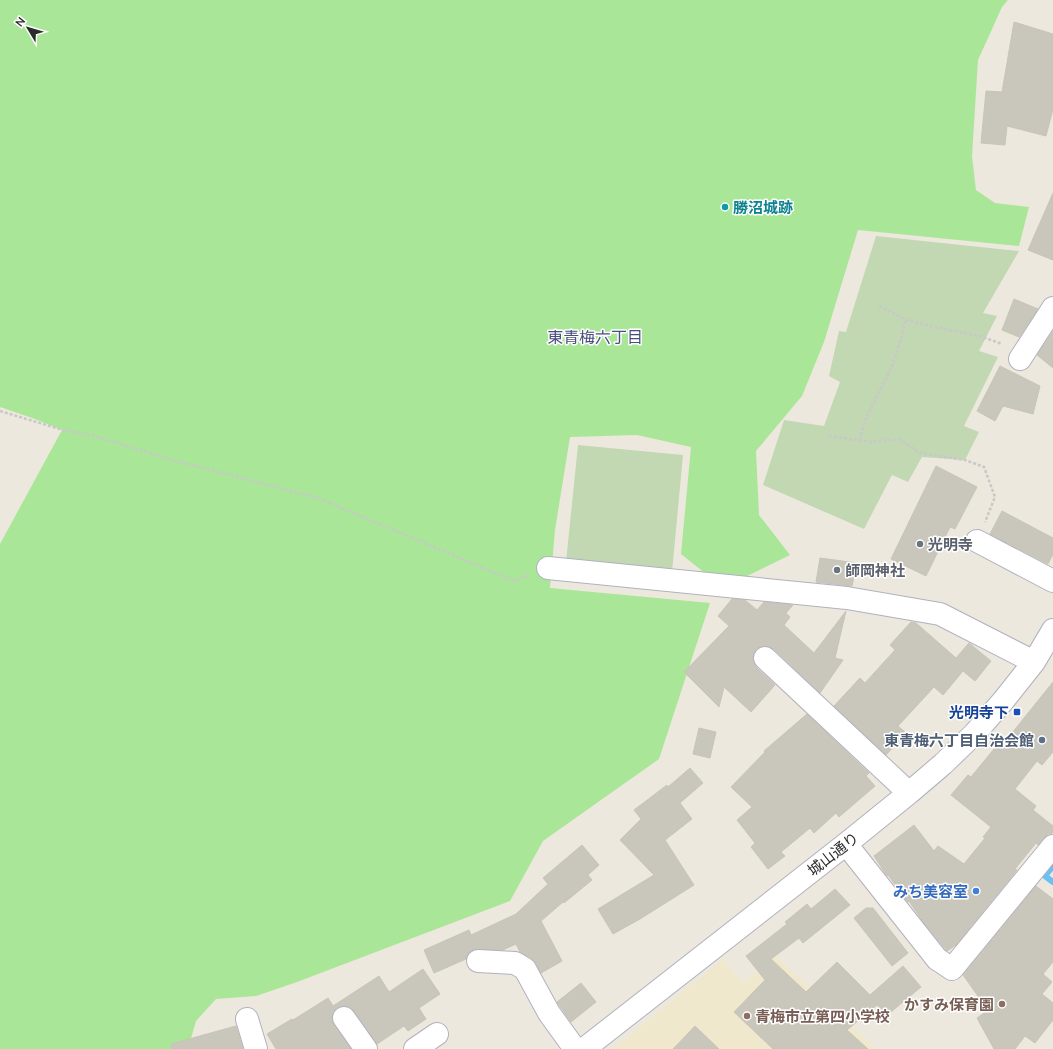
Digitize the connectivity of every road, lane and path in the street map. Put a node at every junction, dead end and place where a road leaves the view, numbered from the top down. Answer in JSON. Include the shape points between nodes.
{"nodes":[{"id":1,"x":879,"y":306,"type":"dead end"},
{"id":2,"x":1053,"y":308,"type":"edge"},
{"id":3,"x":906,"y":320,"type":"junction"},
{"id":4,"x":1002,"y":344,"type":"dead end"},
{"id":5,"x":1020,"y":359,"type":"dead end"},
{"id":6,"x":0,"y":411,"type":"edge"},
{"id":7,"x":829,"y":436,"type":"dead end"},
{"id":8,"x":860,"y":440,"type":"junction"},
{"id":9,"x":976,"y":541,"type":"joint"},
{"id":10,"x":548,"y":568,"type":"joint"},
{"id":11,"x":1053,"y":581,"type":"edge"},
{"id":12,"x":1053,"y":630,"type":"edge"},
{"id":13,"x":765,"y":658,"type":"dead end"},
{"id":14,"x":1034,"y":662,"type":"junction"},
{"id":15,"x":909,"y":793,"type":"junction"},
{"id":16,"x":846,"y":844,"type":"junction"},
{"id":17,"x":1048,"y":858,"type":"edge"},
{"id":18,"x":478,"y":961,"type":"dead end"},
{"id":19,"x":344,"y":1018,"type":"dead end"},
{"id":20,"x":247,"y":1019,"type":"dead end"},
{"id":21,"x":437,"y":1034,"type":"dead end"},
{"id":22,"x":256,"y":1049,"type":"edge"},
{"id":23,"x":366,"y":1049,"type":"edge"},
{"id":24,"x":415,"y":1049,"type":"edge"},
{"id":25,"x":575,"y":1049,"type":"edge"},
{"id":26,"x":584,"y":1049,"type":"edge"}],
"edges":[{"from":1,"to":3,"type":"path"},
{"from":2,"to":5,"type":"street"},
{"from":3,"to":4,"type":"path","via":[[980,336]]},
{"from":3,"to":8,"type":"path","via":[[899,348],[876,396]]},
{"from":6,"to":10,"type":"path","via":[[318,498],[514,581]]},
{"from":7,"to":8,"type":"path"},
{"from":8,"to":9,"type":"path","via":[[871,442],[899,439],[920,453],[965,460],[984,467],[996,496]]},
{"from":9,"to":11,"type":"street"},
{"from":10,"to":14,"type":"street","via":[[847,598],[940,614]]},
{"from":12,"to":14,"type":"street","name":"城山通り"},
{"from":13,"to":15,"type":"street"},
{"from":14,"to":15,"type":"street","name":"城山通り","via":[[975,733]]},
{"from":15,"to":16,"type":"street","name":"城山通り"},
{"from":16,"to":17,"type":"street","via":[[937,960],[952,969]]},
{"from":16,"to":26,"type":"street","name":"城山通り"},
{"from":18,"to":25,"type":"street","via":[[515,963],[525,969],[549,1013]]},
{"from":19,"to":23,"type":"street"},
{"from":20,"to":22,"type":"street"},
{"from":21,"to":24,"type":"street"}]}
